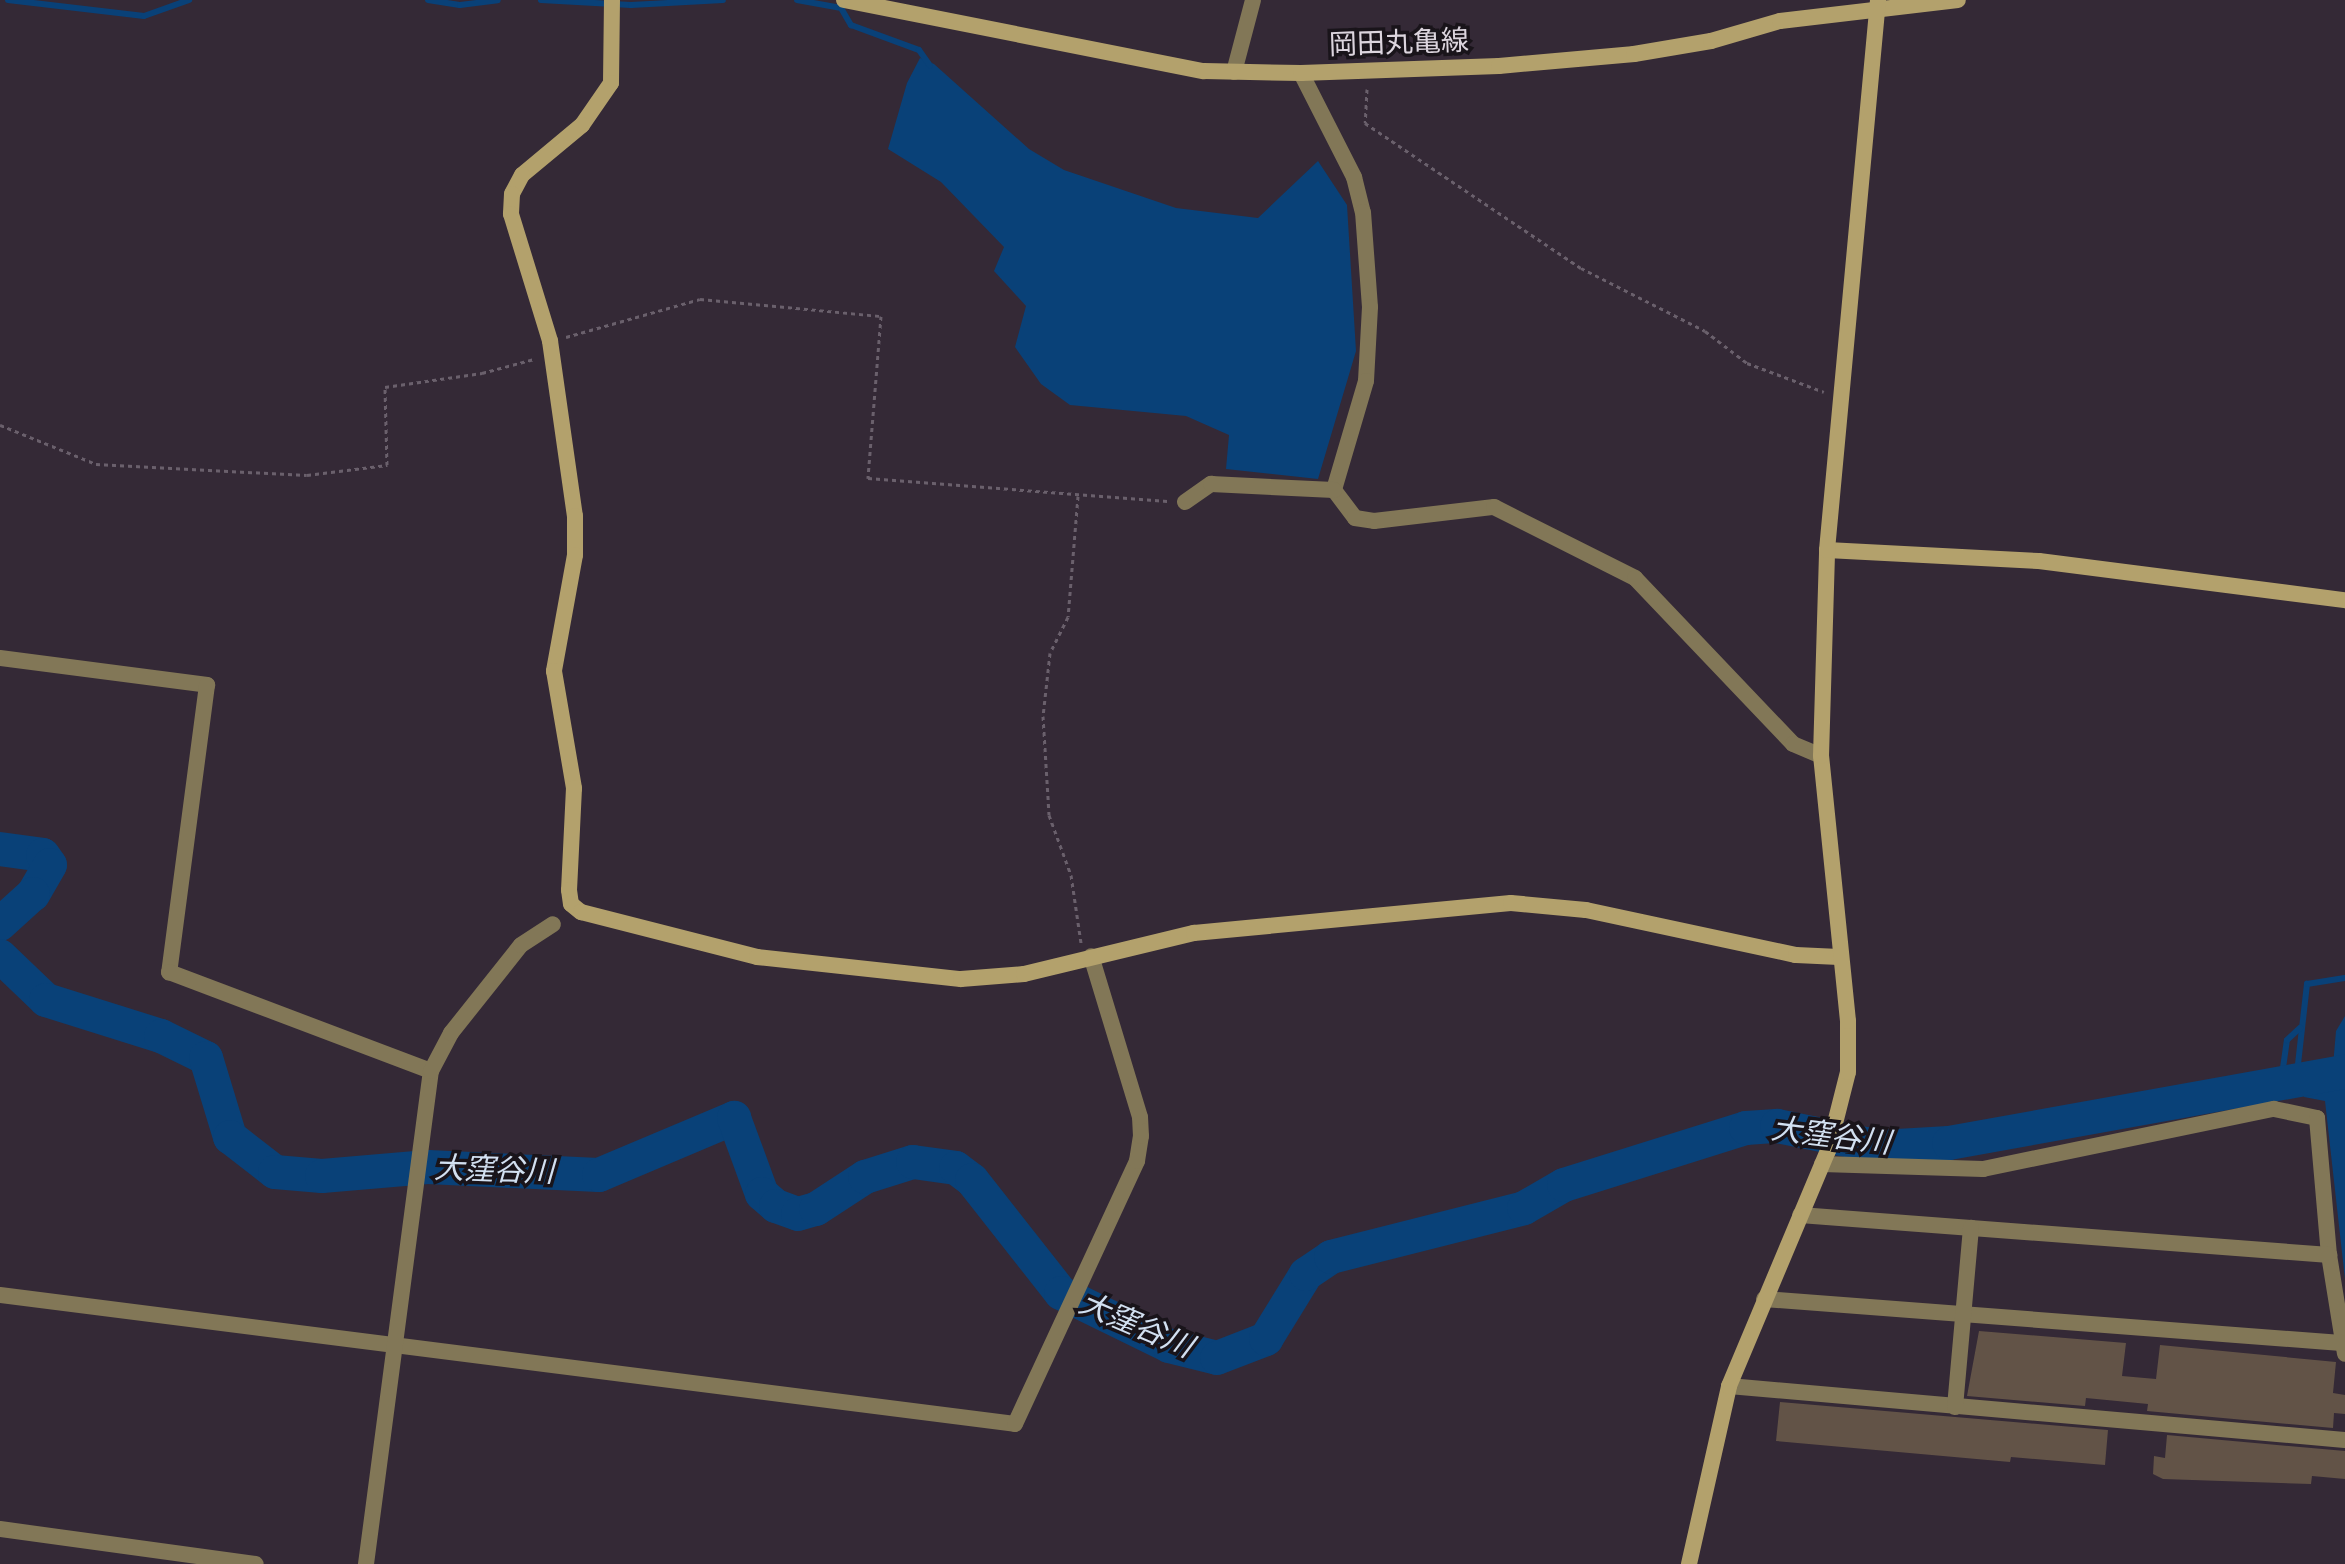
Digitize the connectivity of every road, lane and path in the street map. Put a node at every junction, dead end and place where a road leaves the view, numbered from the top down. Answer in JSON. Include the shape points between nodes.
{"nodes":[{"id":1,"x":844,"y":0,"type":"edge"},
{"id":2,"x":1253,"y":0,"type":"edge"},
{"id":3,"x":1958,"y":0,"type":"edge"},
{"id":4,"x":1878,"y":4,"type":"edge"},
{"id":5,"x":612,"y":5,"type":"edge"},
{"id":6,"x":1368,"y":70,"type":"junction"},
{"id":7,"x":1234,"y":72,"type":"junction"},
{"id":8,"x":1301,"y":73,"type":"junction"},
{"id":9,"x":552,"y":347,"type":"junction"},
{"id":10,"x":1839,"y":397,"type":"junction"},
{"id":11,"x":0,"y":425,"type":"edge"},
{"id":12,"x":1334,"y":490,"type":"junction"},
{"id":13,"x":1078,"y":496,"type":"junction"},
{"id":14,"x":1185,"y":502,"type":"joint"},
{"id":15,"x":1827,"y":550,"type":"junction"},
{"id":16,"x":2345,"y":600,"type":"edge"},
{"id":17,"x":0,"y":658,"type":"edge"},
{"id":18,"x":1821,"y":756,"type":"junction"},
{"id":19,"x":553,"y":924,"type":"dead end"},
{"id":20,"x":1087,"y":957,"type":"junction"},
{"id":21,"x":1839,"y":957,"type":"junction"},
{"id":22,"x":431,"y":1071,"type":"junction"},
{"id":23,"x":1825,"y":1157,"type":"junction"},
{"id":24,"x":1800,"y":1215,"type":"junction"},
{"id":25,"x":1971,"y":1228,"type":"junction"},
{"id":26,"x":2329,"y":1255,"type":"junction"},
{"id":27,"x":0,"y":1295,"type":"edge"},
{"id":28,"x":1764,"y":1299,"type":"junction"},
{"id":29,"x":1963,"y":1314,"type":"junction"},
{"id":30,"x":396,"y":1342,"type":"junction"},
{"id":31,"x":2343,"y":1349,"type":"edge"},
{"id":32,"x":1729,"y":1386,"type":"junction"},
{"id":33,"x":1955,"y":1407,"type":"junction"},
{"id":34,"x":2345,"y":1440,"type":"edge"},
{"id":35,"x":0,"y":1529,"type":"edge"},
{"id":36,"x":256,"y":1564,"type":"edge"},
{"id":37,"x":366,"y":1564,"type":"edge"},
{"id":38,"x":1689,"y":1564,"type":"edge"}],
"edges":[{"from":1,"to":7,"type":"street","name":"岡田丸亀線","via":[[1204,71]]},
{"from":2,"to":7,"type":"street"},
{"from":3,"to":4,"type":"street","name":"岡田丸亀線"},
{"from":4,"to":6,"type":"street","name":"岡田丸亀線","via":[[1634,54]]},
{"from":4,"to":10,"type":"street"},
{"from":5,"to":9,"type":"street","via":[[615,58],[605,94],[582,125],[522,175],[512,194],[511,214]]},
{"from":6,"to":8,"type":"street","name":"岡田丸亀線"},
{"from":6,"to":10,"type":"path","via":[[1365,123],[1581,268],[1705,331],[1747,363]]},
{"from":7,"to":8,"type":"street","name":"岡田丸亀線"},
{"from":8,"to":12,"type":"street","via":[[1354,177],[1363,212],[1370,307],[1366,381]]},
{"from":9,"to":11,"type":"path","via":[[482,373],[385,387],[387,465],[233,475],[96,464]]},
{"from":9,"to":13,"type":"path","via":[[700,299],[881,316],[868,478]]},
{"from":9,"to":20,"type":"street","via":[[575,516],[575,555],[554,671],[574,788],[571,904],[581,912],[757,957],[924,976],[1024,974]]},
{"from":10,"to":15,"type":"street"},
{"from":12,"to":14,"type":"street","via":[[1211,484]]},
{"from":12,"to":18,"type":"street","via":[[1355,518],[1374,521],[1494,507],[1635,578],[1793,744]]},
{"from":13,"to":14,"type":"path"},
{"from":13,"to":20,"type":"path","via":[[1068,617],[1050,653],[1043,716],[1049,815],[1071,875]]},
{"from":15,"to":16,"type":"street","via":[[2039,561]]},
{"from":15,"to":18,"type":"street"},
{"from":17,"to":22,"type":"street","via":[[207,685],[169,972]]},
{"from":18,"to":21,"type":"street"},
{"from":19,"to":22,"type":"street","via":[[521,945],[451,1033]]},
{"from":20,"to":21,"type":"street","via":[[1261,924],[1511,903],[1586,910],[1796,955]]},
{"from":20,"to":30,"type":"street","via":[[1140,1117],[1141,1136],[1137,1161],[1015,1424]]},
{"from":21,"to":23,"type":"street","via":[[1850,1045],[1835,1131]]},
{"from":22,"to":30,"type":"street"},
{"from":23,"to":24,"type":"street"},
{"from":23,"to":26,"type":"street","via":[[1983,1169],[2274,1109],[2317,1118]]},
{"from":24,"to":25,"type":"street"},
{"from":24,"to":28,"type":"street"},
{"from":25,"to":26,"type":"street"},
{"from":25,"to":29,"type":"street"},
{"from":26,"to":31,"type":"street"},
{"from":27,"to":30,"type":"street"},
{"from":28,"to":29,"type":"street"},
{"from":28,"to":32,"type":"street"},
{"from":29,"to":31,"type":"street"},
{"from":29,"to":33,"type":"street"},
{"from":30,"to":37,"type":"street"},
{"from":32,"to":33,"type":"street"},
{"from":32,"to":38,"type":"street"},
{"from":33,"to":34,"type":"street"},
{"from":35,"to":36,"type":"street"}]}
